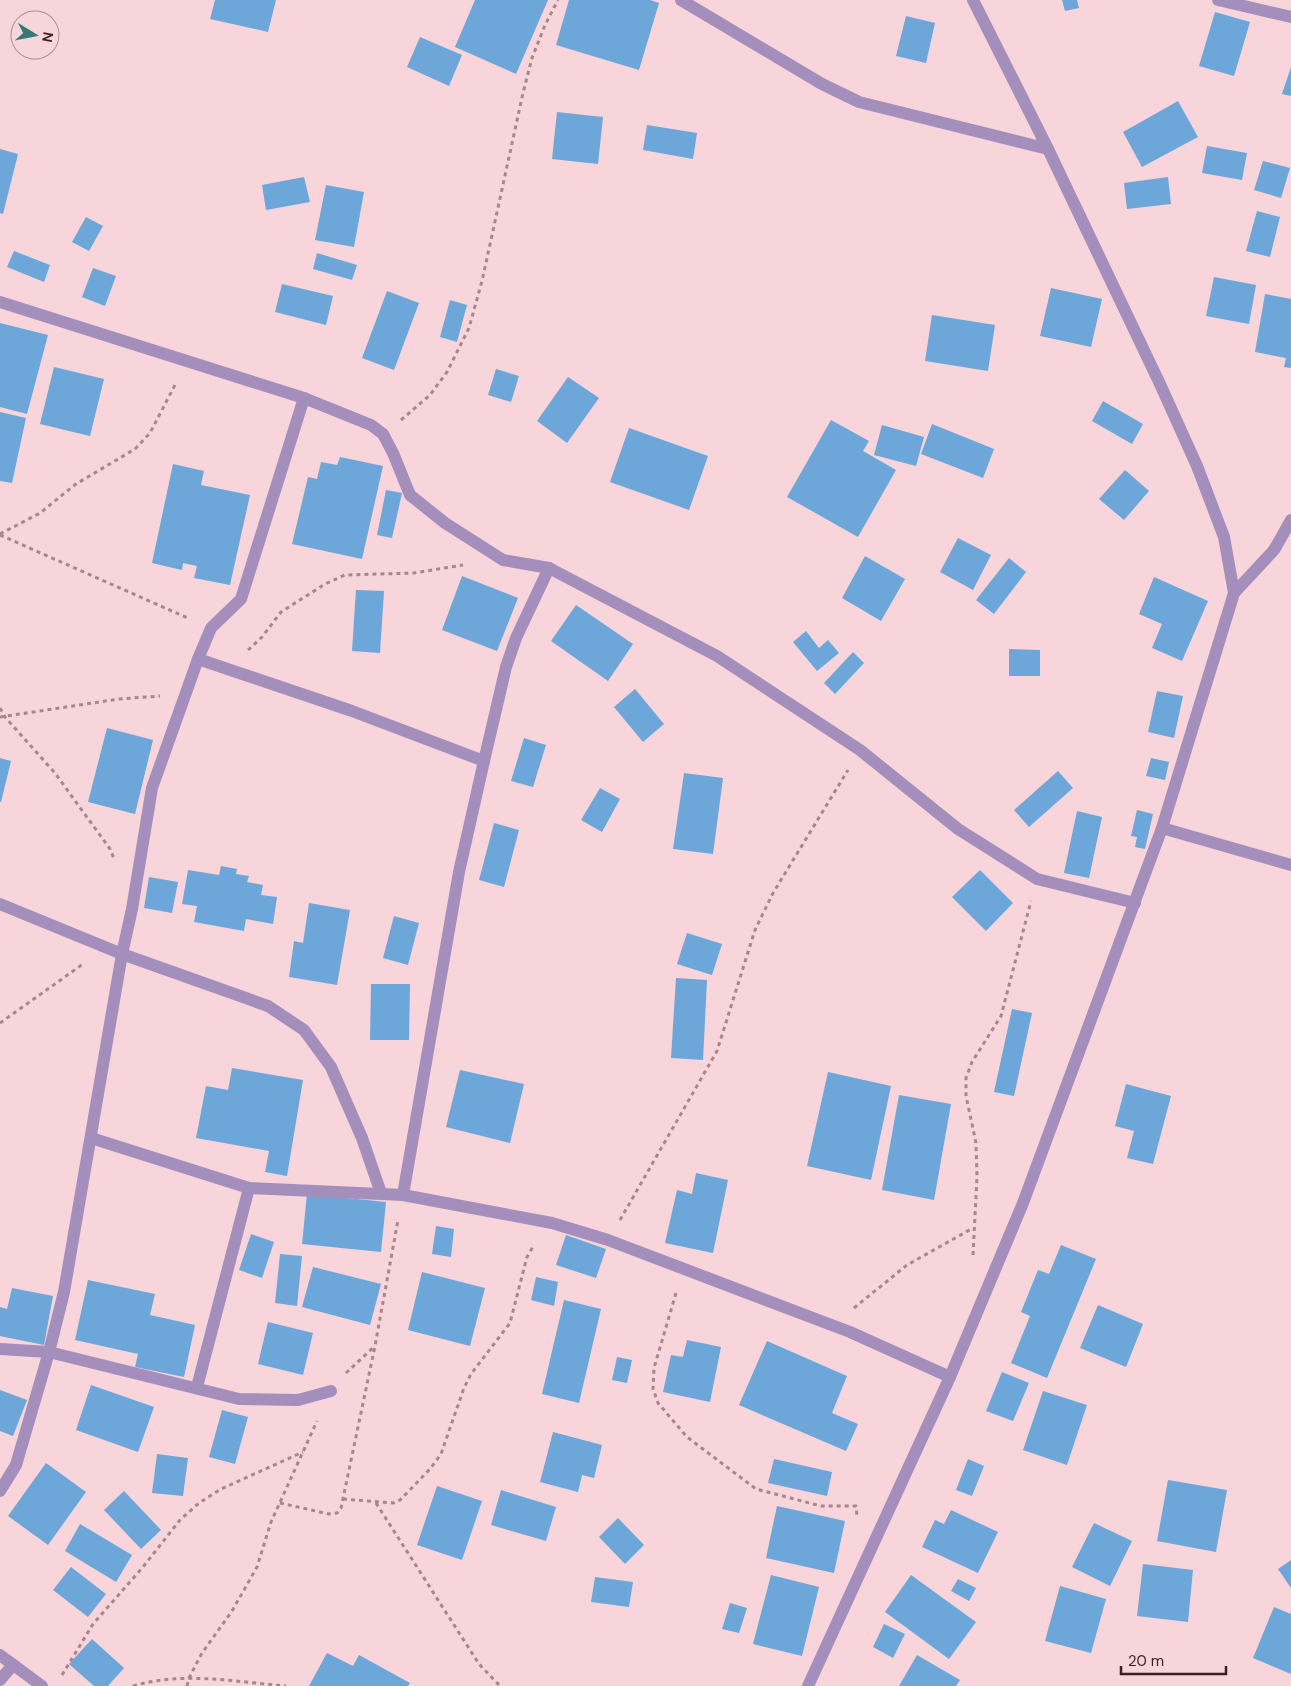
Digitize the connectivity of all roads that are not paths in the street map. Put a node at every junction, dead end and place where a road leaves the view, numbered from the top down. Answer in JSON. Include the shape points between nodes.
{"nodes":[{"id":1,"x":681,"y":0,"type":"edge"},
{"id":2,"x":973,"y":0,"type":"edge"},
{"id":3,"x":1218,"y":0,"type":"edge"},
{"id":4,"x":1291,"y":18,"type":"edge"},
{"id":5,"x":1048,"y":149,"type":"junction"},
{"id":6,"x":0,"y":302,"type":"edge"},
{"id":7,"x":304,"y":398,"type":"junction"},
{"id":8,"x":1291,"y":520,"type":"edge"},
{"id":9,"x":549,"y":568,"type":"junction"},
{"id":10,"x":1234,"y":593,"type":"junction"},
{"id":11,"x":198,"y":659,"type":"junction"},
{"id":12,"x":484,"y":761,"type":"junction"},
{"id":13,"x":1162,"y":828,"type":"junction"},
{"id":14,"x":1291,"y":865,"type":"edge"},
{"id":15,"x":0,"y":904,"type":"edge"},
{"id":16,"x":1135,"y":904,"type":"junction"},
{"id":17,"x":122,"y":954,"type":"junction"},
{"id":18,"x":91,"y":1138,"type":"junction"},
{"id":19,"x":249,"y":1188,"type":"junction"},
{"id":20,"x":381,"y":1192,"type":"junction"},
{"id":21,"x":403,"y":1194,"type":"junction"},
{"id":22,"x":0,"y":1349,"type":"edge"},
{"id":23,"x":49,"y":1352,"type":"junction"},
{"id":24,"x":950,"y":1377,"type":"junction"},
{"id":25,"x":197,"y":1387,"type":"junction"},
{"id":26,"x":331,"y":1391,"type":"road end"},
{"id":27,"x":0,"y":1491,"type":"edge"},
{"id":28,"x":0,"y":1655,"type":"edge"},
{"id":29,"x":13,"y":1665,"type":"junction"},
{"id":30,"x":0,"y":1680,"type":"edge"},
{"id":31,"x":42,"y":1686,"type":"edge"},
{"id":32,"x":808,"y":1686,"type":"edge"}],
"edges":[{"from":1,"to":5,"type":"street","via":[[822,84],[859,102]]},
{"from":2,"to":5,"type":"street"},
{"from":3,"to":4,"type":"street"},
{"from":5,"to":10,"type":"street","via":[[1197,466],[1224,537]]},
{"from":6,"to":7,"type":"street"},
{"from":7,"to":9,"type":"street","via":[[371,425],[383,434],[410,495],[446,523],[503,560]]},
{"from":7,"to":11,"type":"street","via":[[241,599],[211,628]]},
{"from":8,"to":10,"type":"street","via":[[1274,550]]},
{"from":9,"to":12,"type":"street","via":[[516,638]]},
{"from":9,"to":16,"type":"street","via":[[717,656],[860,750],[958,829],[1037,879]]},
{"from":10,"to":13,"type":"street"},
{"from":11,"to":12,"type":"street","via":[[352,710]]},
{"from":11,"to":17,"type":"street","via":[[152,788]]},
{"from":12,"to":21,"type":"street","via":[[459,872]]},
{"from":13,"to":14,"type":"street"},
{"from":13,"to":16,"type":"street"},
{"from":15,"to":17,"type":"street"},
{"from":16,"to":24,"type":"street","via":[[1022,1203]]},
{"from":17,"to":18,"type":"street"},
{"from":17,"to":20,"type":"street","via":[[268,1006],[304,1030],[331,1067]]},
{"from":18,"to":19,"type":"street"},
{"from":18,"to":23,"type":"street","via":[[64,1292]]},
{"from":19,"to":20,"type":"street"},
{"from":19,"to":25,"type":"street"},
{"from":20,"to":21,"type":"street"},
{"from":21,"to":24,"type":"street","via":[[552,1223],[608,1240],[832,1325]]},
{"from":22,"to":23,"type":"street"},
{"from":23,"to":25,"type":"street"},
{"from":23,"to":27,"type":"street","via":[[16,1465]]},
{"from":24,"to":32,"type":"street"},
{"from":25,"to":26,"type":"street","via":[[239,1399],[269,1400],[298,1400]]},
{"from":28,"to":29,"type":"street"},
{"from":29,"to":30,"type":"street"},
{"from":29,"to":31,"type":"street"}]}
